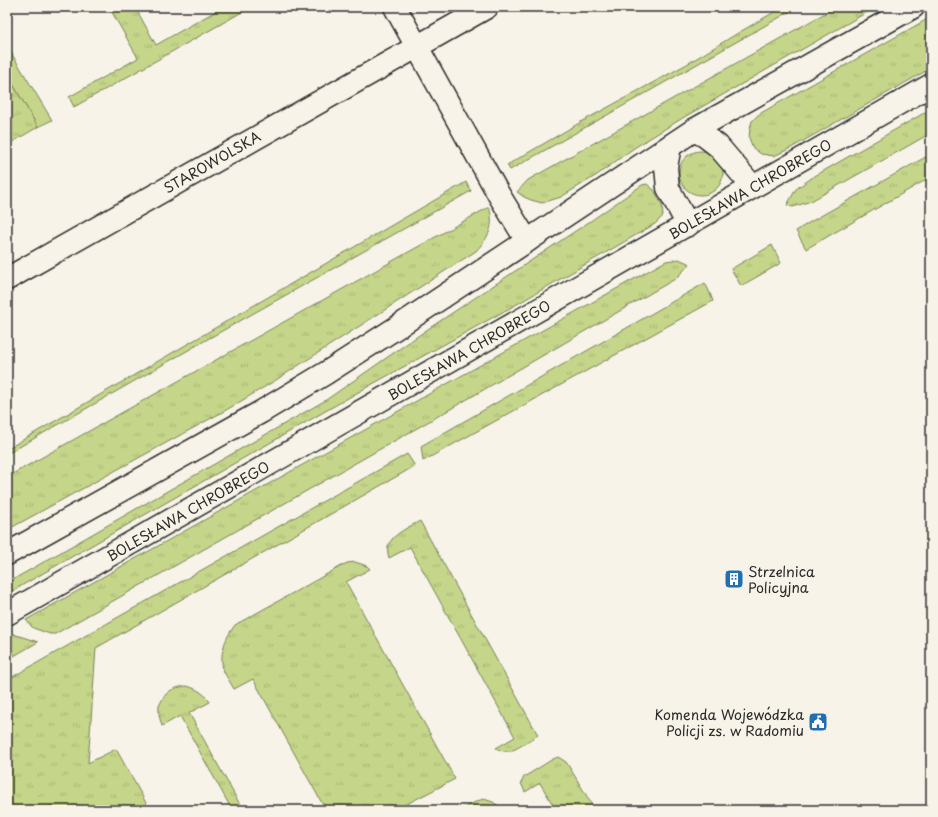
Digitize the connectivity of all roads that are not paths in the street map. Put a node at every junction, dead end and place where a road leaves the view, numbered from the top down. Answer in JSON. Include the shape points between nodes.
{"nodes":[{"id":1,"x":395,"y":7,"type":"edge"},
{"id":2,"x":487,"y":7,"type":"edge"},
{"id":3,"x":913,"y":7,"type":"edge"},
{"id":4,"x":417,"y":46,"type":"junction"},
{"id":5,"x":931,"y":85,"type":"edge"},
{"id":6,"x":694,"y":130,"type":"junction"},
{"id":7,"x":670,"y":146,"type":"junction"},
{"id":8,"x":753,"y":187,"type":"junction"},
{"id":9,"x":688,"y":225,"type":"junction"},
{"id":10,"x":527,"y":241,"type":"junction"},
{"id":11,"x":7,"y":279,"type":"edge"},
{"id":12,"x":7,"y":554,"type":"edge"},
{"id":13,"x":7,"y":614,"type":"edge"}],
"edges":[{"from":1,"to":4,"type":"street"},
{"from":2,"to":4,"type":"street","name":"STAROWOLSKA"},
{"from":3,"to":6,"type":"street"},
{"from":4,"to":10,"type":"street"},
{"from":4,"to":11,"type":"street","name":"STAROWOLSKA"},
{"from":5,"to":8,"type":"street","name":"BOLESŁAWA CHROBREGO"},
{"from":6,"to":7,"type":"street"},
{"from":6,"to":8,"type":"street","via":[[718,146]]},
{"from":7,"to":9,"type":"street","via":[[666,167],[668,188]]},
{"from":7,"to":10,"type":"street"},
{"from":8,"to":9,"type":"street","name":"BOLESŁAWA CHROBREGO"},
{"from":9,"to":13,"type":"street","name":"BOLESŁAWA CHROBREGO"},
{"from":10,"to":12,"type":"street","via":[[287,397]]}]}
